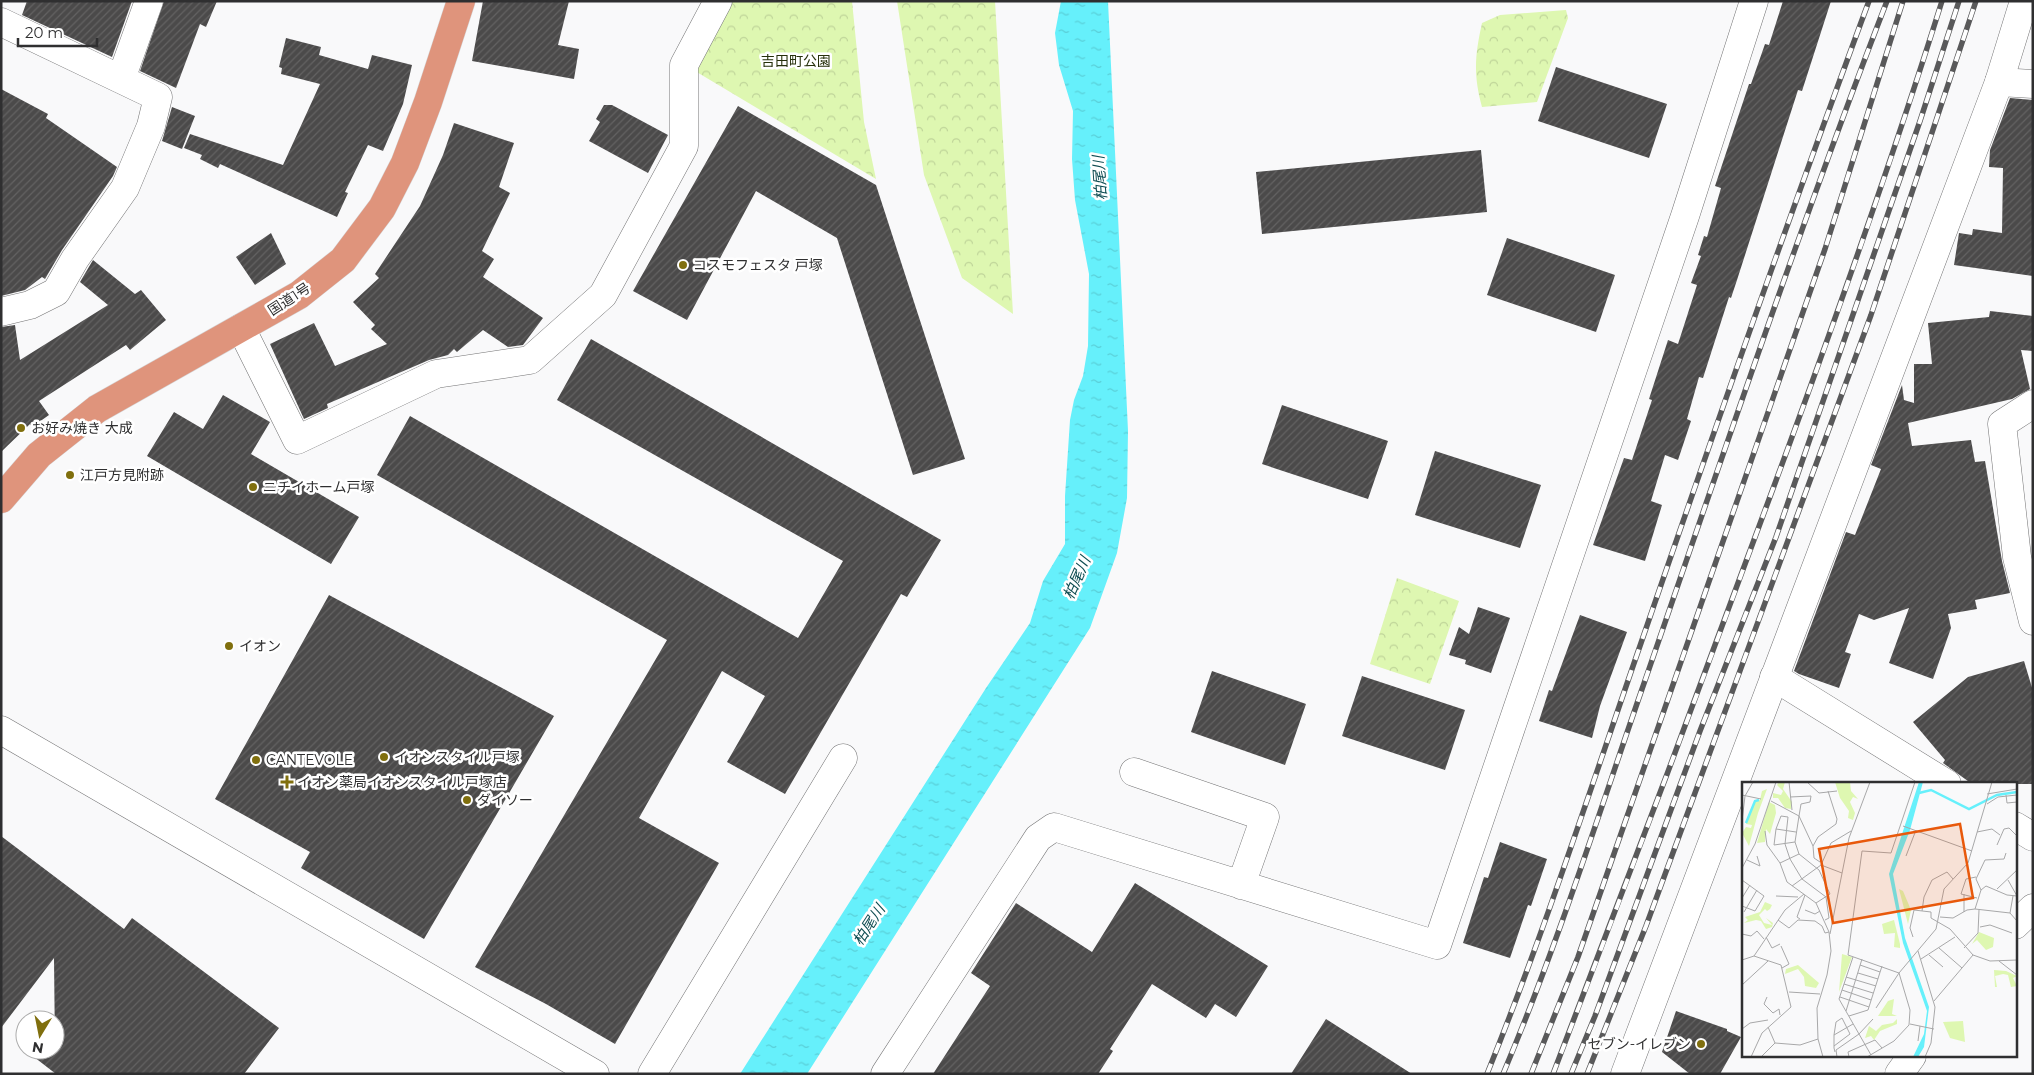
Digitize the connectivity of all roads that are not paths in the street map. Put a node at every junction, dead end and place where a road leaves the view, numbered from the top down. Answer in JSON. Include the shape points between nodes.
{"nodes":[{"id":1,"x":149,"y":1,"type":"edge"},
{"id":2,"x":460,"y":1,"type":"edge"},
{"id":3,"x":718,"y":1,"type":"edge"},
{"id":4,"x":1754,"y":1,"type":"edge"},
{"id":5,"x":2024,"y":1,"type":"edge"},
{"id":6,"x":1,"y":22,"type":"edge"},
{"id":7,"x":121,"y":79,"type":"junction"},
{"id":8,"x":1999,"y":82,"type":"junction"},
{"id":9,"x":2033,"y":84,"type":"edge"},
{"id":10,"x":1,"y":312,"type":"edge"},
{"id":11,"x":241,"y":328,"type":"junction"},
{"id":12,"x":2033,"y":404,"type":"edge"},
{"id":13,"x":1,"y":499,"type":"edge"},
{"id":14,"x":2033,"y":621,"type":"edge"},
{"id":15,"x":1774,"y":677,"type":"junction"},
{"id":16,"x":1,"y":730,"type":"edge"},
{"id":17,"x":843,"y":758,"type":"dead end"},
{"id":18,"x":1134,"y":772,"type":"dead end"},
{"id":19,"x":1944,"y":782,"type":"edge"},
{"id":20,"x":2016,"y":827,"type":"edge"},
{"id":21,"x":2033,"y":837,"type":"edge"},
{"id":22,"x":1241,"y":885,"type":"junction"},
{"id":23,"x":2033,"y":908,"type":"edge"},
{"id":24,"x":2016,"y":924,"type":"edge"},
{"id":25,"x":1911,"y":1058,"type":"edge"},
{"id":26,"x":595,"y":1074,"type":"edge"},
{"id":27,"x":652,"y":1074,"type":"edge"},
{"id":28,"x":885,"y":1074,"type":"edge"},
{"id":29,"x":1625,"y":1074,"type":"edge"},
{"id":30,"x":1899,"y":1074,"type":"edge"}],
"edges":[{"from":1,"to":7,"type":"street"},
{"from":2,"to":11,"type":"highway","name":"国道1号","via":[[428,102],[405,163],[382,208],[343,260],[298,295]]},
{"from":3,"to":11,"type":"street","via":[[684,65],[684,146],[603,294],[530,360],[436,374],[298,440]]},
{"from":4,"to":22,"type":"street","via":[[1685,216],[1437,945]]},
{"from":5,"to":8,"type":"street"},
{"from":6,"to":7,"type":"street"},
{"from":7,"to":10,"type":"street","via":[[158,97],[151,126],[125,188],[56,292],[30,305]]},
{"from":8,"to":9,"type":"street"},
{"from":8,"to":15,"type":"street"},
{"from":11,"to":13,"type":"highway","name":"国道1号","via":[[97,409],[39,455]]},
{"from":12,"to":14,"type":"street","via":[[2002,424],[2017,557]]},
{"from":15,"to":19,"type":"street"},
{"from":15,"to":29,"type":"street"},
{"from":16,"to":26,"type":"street"},
{"from":17,"to":27,"type":"street"},
{"from":18,"to":22,"type":"street","via":[[1265,817]]},
{"from":20,"to":21,"type":"street"},
{"from":22,"to":28,"type":"street","via":[[1054,827],[1038,838]]},
{"from":23,"to":24,"type":"street"},
{"from":25,"to":30,"type":"street"}]}
